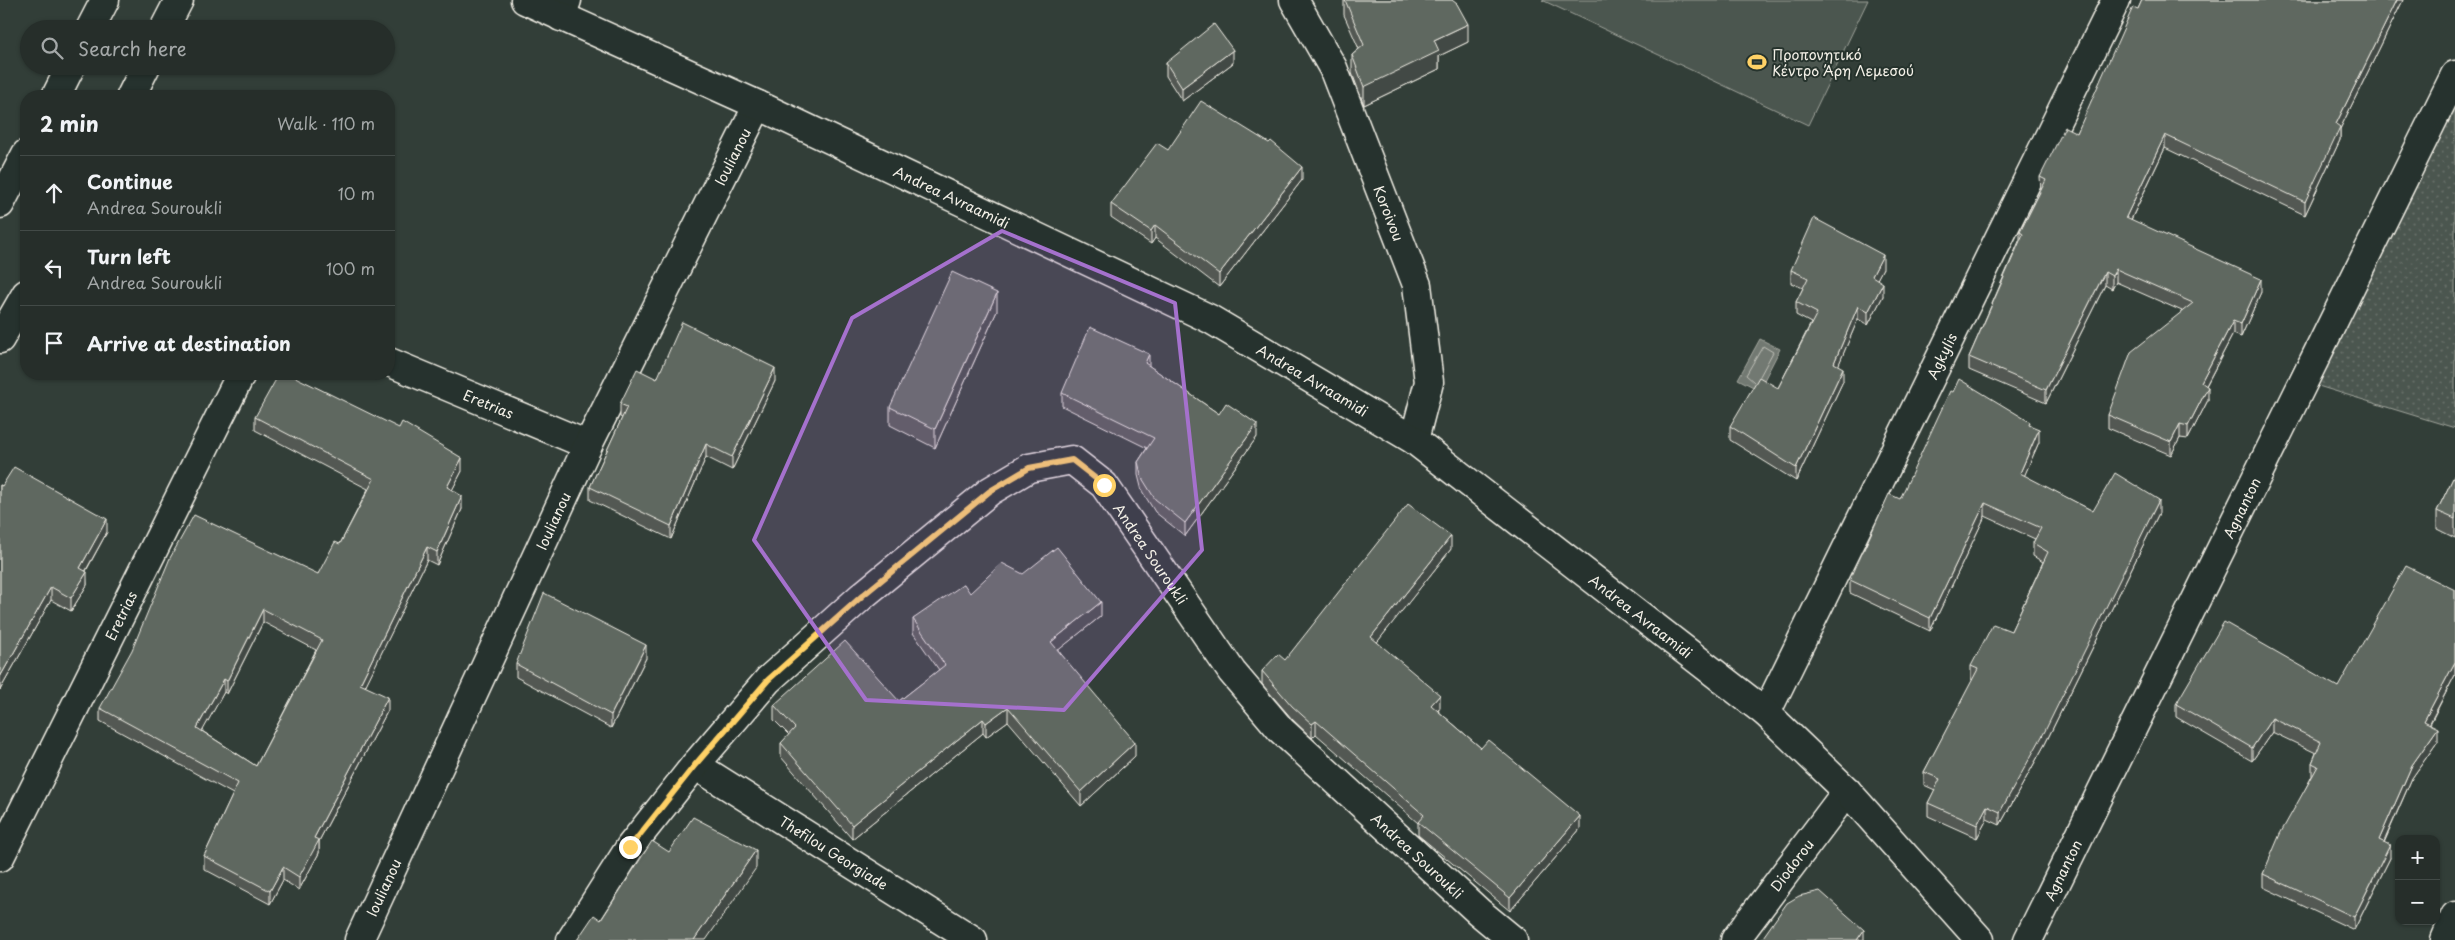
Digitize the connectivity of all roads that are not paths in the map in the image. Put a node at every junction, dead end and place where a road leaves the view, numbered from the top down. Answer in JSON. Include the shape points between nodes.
{"nodes":[{"id":1,"x":105,"y":0,"type":"edge"},
{"id":2,"x":179,"y":0,"type":"edge"},
{"id":3,"x":525,"y":0,"type":"edge"},
{"id":4,"x":1294,"y":0,"type":"edge"},
{"id":5,"x":2116,"y":0,"type":"edge"},
{"id":6,"x":564,"y":8,"type":"edge"},
{"id":7,"x":95,"y":20,"type":"edge"},
{"id":8,"x":169,"y":20,"type":"edge"},
{"id":9,"x":66,"y":75,"type":"edge"},
{"id":10,"x":142,"y":75,"type":"edge"},
{"id":11,"x":2455,"y":75,"type":"edge"},
{"id":12,"x":59,"y":90,"type":"edge"},
{"id":13,"x":134,"y":90,"type":"edge"},
{"id":14,"x":758,"y":105,"type":"junction"},
{"id":15,"x":20,"y":166,"type":"edge"},
{"id":16,"x":0,"y":204,"type":"edge"},
{"id":17,"x":20,"y":304,"type":"edge"},
{"id":18,"x":0,"y":339,"type":"edge"},
{"id":19,"x":395,"y":365,"type":"edge"},
{"id":20,"x":238,"y":380,"type":"edge"},
{"id":21,"x":1414,"y":440,"type":"junction"},
{"id":22,"x":588,"y":445,"type":"junction"},
{"id":23,"x":1766,"y":713,"type":"junction"},
{"id":24,"x":695,"y":765,"type":"junction"},
{"id":25,"x":1847,"y":790,"type":"junction"},
{"id":26,"x":0,"y":857,"type":"edge"},
{"id":27,"x":2455,"y":916,"type":"edge"},
{"id":28,"x":359,"y":940,"type":"edge"},
{"id":29,"x":571,"y":940,"type":"edge"},
{"id":30,"x":973,"y":940,"type":"edge"},
{"id":31,"x":1513,"y":940,"type":"edge"},
{"id":32,"x":1735,"y":940,"type":"edge"},
{"id":33,"x":1980,"y":940,"type":"edge"},
{"id":34,"x":2028,"y":940,"type":"edge"},
{"id":35,"x":2445,"y":940,"type":"edge"}],
"edges":[{"from":1,"to":7,"type":"street"},
{"from":2,"to":8,"type":"street"},
{"from":3,"to":6,"type":"street","name":"Andrea Avraamidi"},
{"from":4,"to":21,"type":"street","name":"Koroivou","via":[[1333,68],[1417,285],[1429,382]]},
{"from":5,"to":23,"type":"street","name":"Agkylis"},
{"from":6,"to":14,"type":"street","name":"Andrea Avraamidi"},
{"from":9,"to":12,"type":"street"},
{"from":10,"to":13,"type":"street"},
{"from":11,"to":34,"type":"street","name":"Agnanton"},
{"from":14,"to":21,"type":"street","name":"Andrea Avraamidi","via":[[1210,319]]},
{"from":14,"to":22,"type":"street","name":"Ioulianou"},
{"from":15,"to":16,"type":"street"},
{"from":17,"to":18,"type":"street"},
{"from":19,"to":22,"type":"street","name":"Eretrias"},
{"from":20,"to":26,"type":"street","name":"Eretrias"},
{"from":21,"to":23,"type":"street","name":"Andrea Avraamidi"},
{"from":22,"to":28,"type":"street","name":"Ioulianou"},
{"from":23,"to":25,"type":"street","name":"Andrea Avraamidi"},
{"from":24,"to":29,"type":"street","name":"Andrea Souroukli","via":[[630,847]]},
{"from":24,"to":30,"type":"street","name":"Thefilou Georgiade"},
{"from":24,"to":31,"type":"street","name":"Andrea Souroukli","via":[[768,680],[862,596],[990,491],[1029,468],[1072,460],[1104,485],[1232,672],[1281,730]]},
{"from":25,"to":32,"type":"street","name":"Diodorou"},
{"from":25,"to":33,"type":"street","name":"Andrea Avraamidi"},
{"from":27,"to":35,"type":"street"}]}
